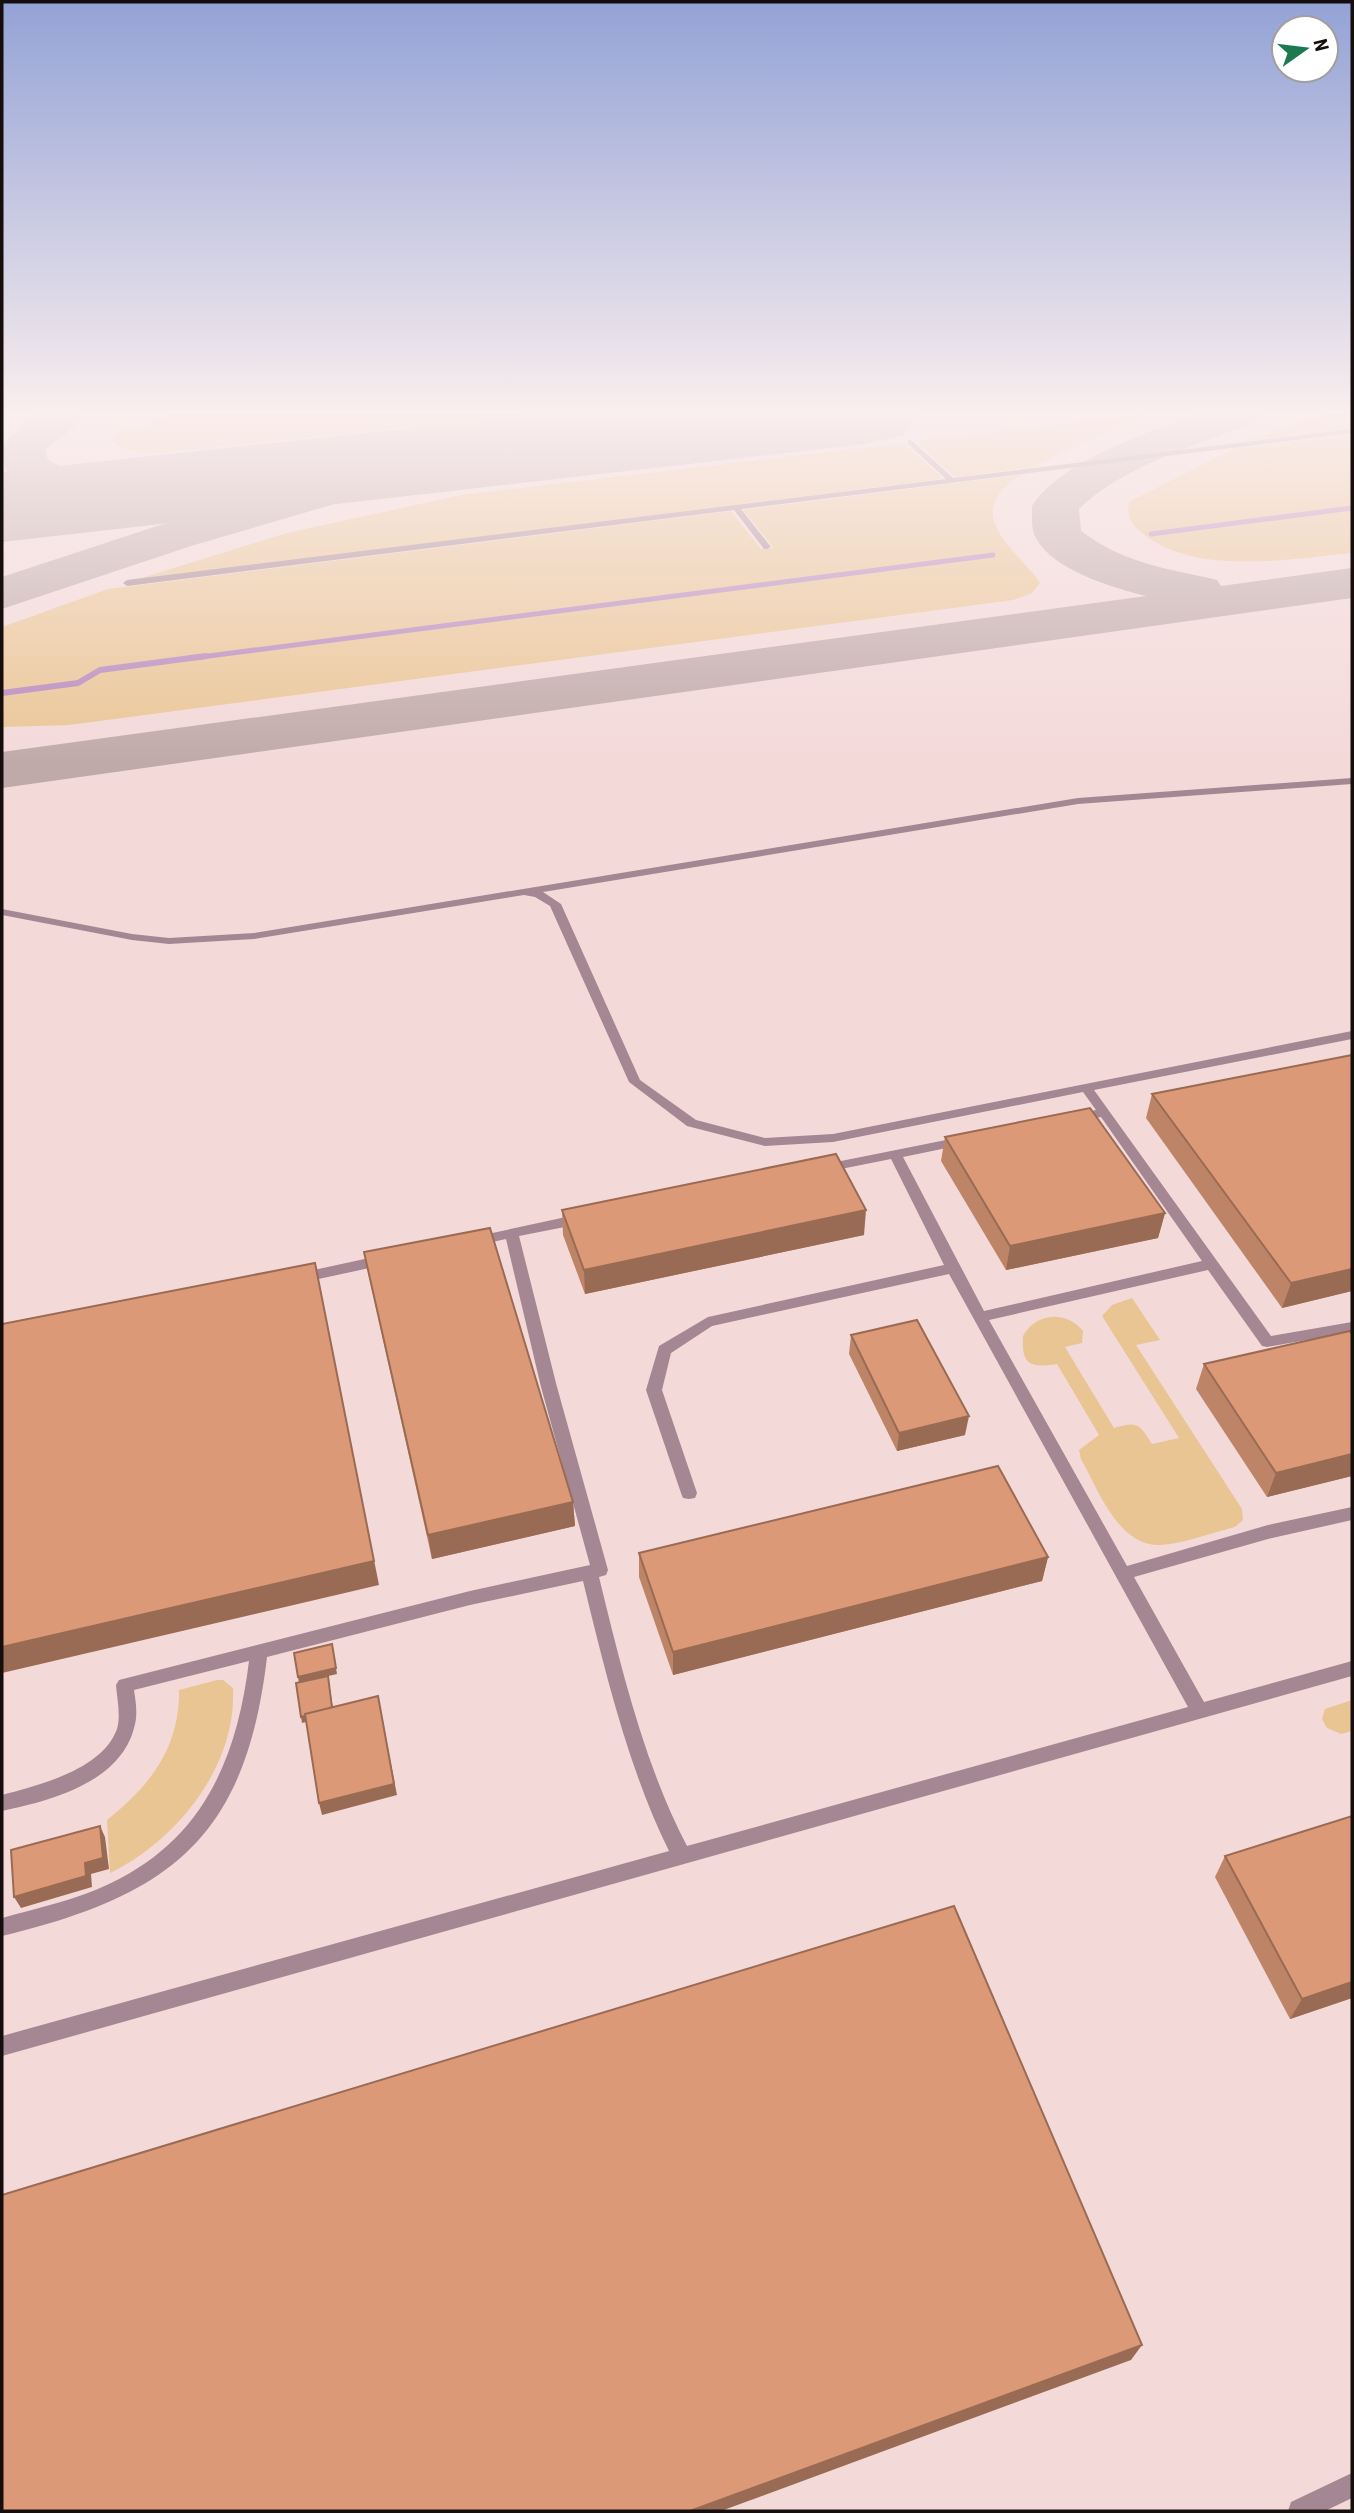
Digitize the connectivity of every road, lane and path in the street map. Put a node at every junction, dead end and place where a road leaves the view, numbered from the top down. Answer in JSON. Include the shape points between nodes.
{"nodes":[{"id":1,"x":563,"y":529,"type":"edge"},
{"id":2,"x":753,"y":529,"type":"edge"},
{"id":3,"x":767,"y":547,"type":"dead end"},
{"id":4,"x":127,"y":583,"type":"dead end"},
{"id":5,"x":1352,"y":781,"type":"edge"},
{"id":6,"x":522,"y":892,"type":"junction"},
{"id":7,"x":2,"y":912,"type":"edge"},
{"id":8,"x":1352,"y":1035,"type":"edge"},
{"id":9,"x":1086,"y":1088,"type":"junction"},
{"id":10,"x":1104,"y":1112,"type":"junction"},
{"id":11,"x":1065,"y":1120,"type":"edge"},
{"id":12,"x":974,"y":1138,"type":"edge"},
{"id":13,"x":895,"y":1154,"type":"junction"},
{"id":14,"x":816,"y":1170,"type":"edge"},
{"id":15,"x":590,"y":1217,"type":"edge"},
{"id":16,"x":511,"y":1233,"type":"junction"},
{"id":17,"x":457,"y":1245,"type":"edge"},
{"id":18,"x":403,"y":1256,"type":"edge"},
{"id":19,"x":1211,"y":1264,"type":"junction"},
{"id":20,"x":953,"y":1268,"type":"junction"},
{"id":21,"x":282,"y":1282,"type":"edge"},
{"id":22,"x":980,"y":1317,"type":"junction"},
{"id":23,"x":1352,"y":1327,"type":"edge"},
{"id":24,"x":689,"y":1493,"type":"dead end"},
{"id":25,"x":1352,"y":1513,"type":"edge"},
{"id":26,"x":589,"y":1572,"type":"junction"},
{"id":27,"x":1122,"y":1573,"type":"junction"},
{"id":28,"x":259,"y":1652,"type":"junction"},
{"id":29,"x":1352,"y":1669,"type":"edge"},
{"id":30,"x":1200,"y":1711,"type":"junction"},
{"id":31,"x":2,"y":1803,"type":"edge"},
{"id":32,"x":682,"y":1856,"type":"junction"},
{"id":33,"x":2,"y":1927,"type":"edge"},
{"id":34,"x":2,"y":2046,"type":"edge"},
{"id":35,"x":1352,"y":2485,"type":"edge"},
{"id":36,"x":1300,"y":2511,"type":"edge"}],
"edges":[{"from":1,"to":4,"type":"lane"},
{"from":2,"to":3,"type":"lane"},
{"from":5,"to":6,"type":"lane","via":[[1078,801]]},
{"from":6,"to":7,"type":"lane","via":[[213,940],[132,937]]},
{"from":6,"to":9,"type":"lane","via":[[538,894],[555,904],[635,1082],[692,1123],[765,1142],[833,1138]]},
{"from":8,"to":9,"type":"lane"},
{"from":9,"to":10,"type":"lane"},
{"from":10,"to":11,"type":"lane"},
{"from":10,"to":19,"type":"lane"},
{"from":12,"to":13,"type":"lane"},
{"from":13,"to":14,"type":"lane"},
{"from":13,"to":20,"type":"lane"},
{"from":15,"to":16,"type":"lane"},
{"from":16,"to":17,"type":"lane"},
{"from":16,"to":26,"type":"lane","via":[[600,1570]]},
{"from":18,"to":21,"type":"lane"},
{"from":19,"to":22,"type":"lane"},
{"from":19,"to":23,"type":"lane","via":[[1267,1342]]},
{"from":20,"to":22,"type":"lane"},
{"from":20,"to":24,"type":"lane","via":[[708,1322],[664,1350],[653,1390]]},
{"from":22,"to":27,"type":"lane"},
{"from":25,"to":27,"type":"lane"},
{"from":26,"to":28,"type":"lane"},
{"from":26,"to":32,"type":"lane","via":[[611,1661],[658,1809]]},
{"from":27,"to":30,"type":"lane"},
{"from":28,"to":31,"type":"lane","via":[[125,1685],[125,1733],[106,1759],[57,1789]]},
{"from":28,"to":33,"type":"lane","via":[[252,1713],[233,1771],[192,1837],[130,1884],[81,1905]]},
{"from":29,"to":30,"type":"lane"},
{"from":30,"to":32,"type":"lane"},
{"from":32,"to":34,"type":"lane"},
{"from":35,"to":36,"type":"lane"}]}
